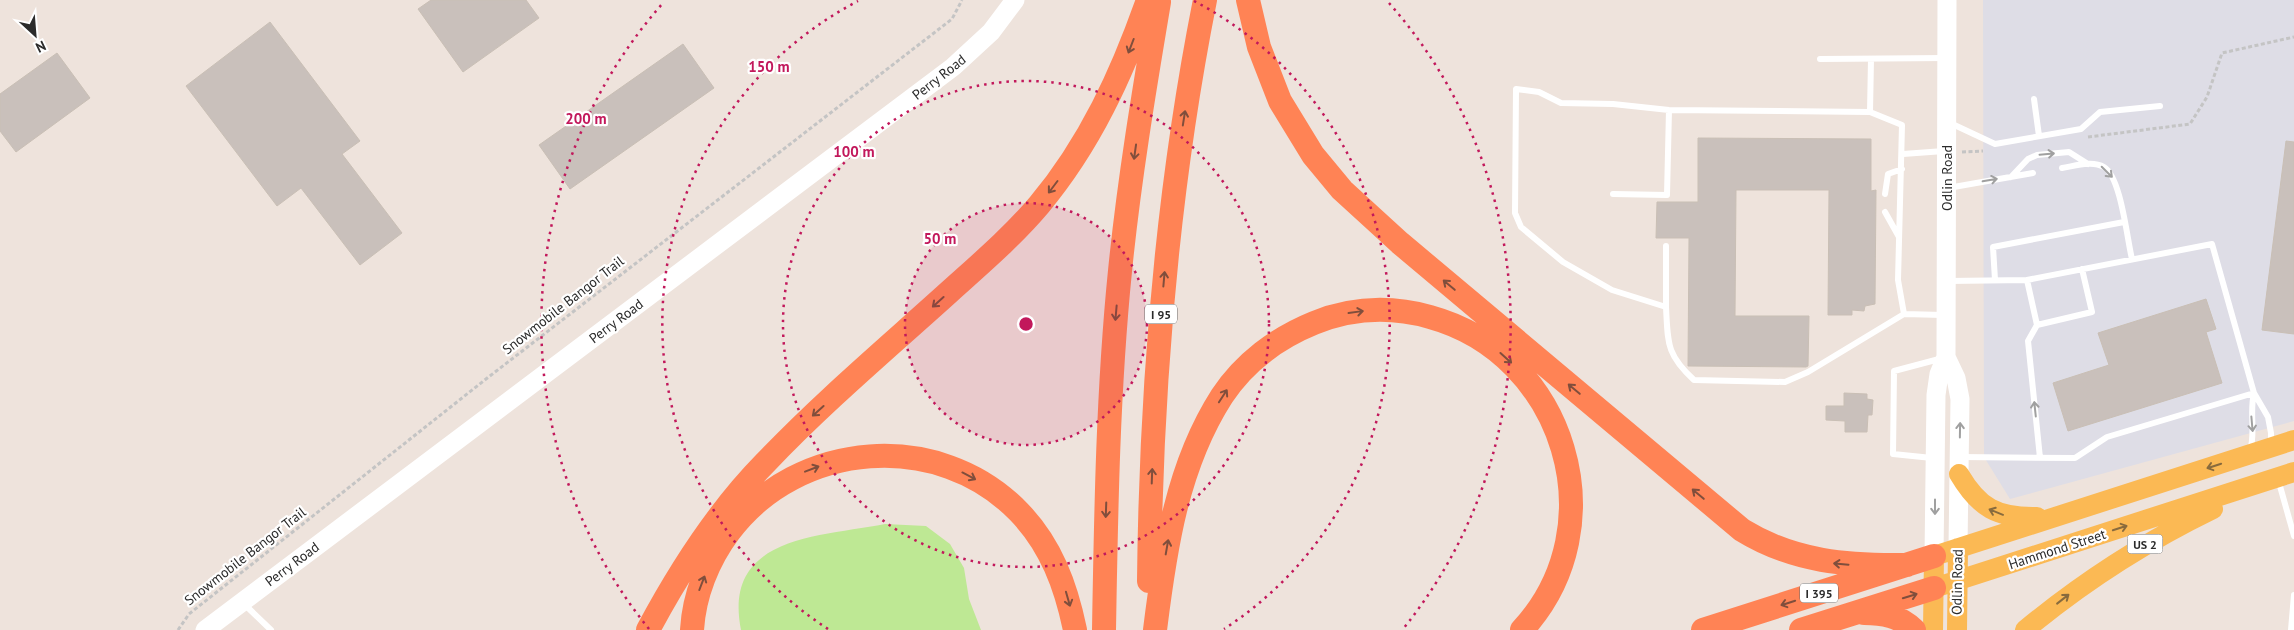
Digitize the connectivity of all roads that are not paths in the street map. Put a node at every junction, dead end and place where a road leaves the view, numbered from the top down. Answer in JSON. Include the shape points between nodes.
{"nodes":[{"id":1,"x":1015,"y":0,"type":"edge"},
{"id":2,"x":1148,"y":0,"type":"edge"},
{"id":3,"x":1160,"y":0,"type":"edge"},
{"id":4,"x":1205,"y":0,"type":"edge"},
{"id":5,"x":1248,"y":0,"type":"edge"},
{"id":6,"x":1947,"y":0,"type":"edge"},
{"id":7,"x":1947,"y":58,"type":"junction"},
{"id":8,"x":1820,"y":59,"type":"dead end"},
{"id":9,"x":1871,"y":59,"type":"junction"},
{"id":10,"x":2034,"y":98,"type":"dead end"},
{"id":11,"x":2160,"y":106,"type":"dead end"},
{"id":12,"x":1669,"y":110,"type":"junction"},
{"id":13,"x":1870,"y":112,"type":"junction"},
{"id":14,"x":1947,"y":121,"type":"junction"},
{"id":15,"x":2039,"y":136,"type":"junction"},
{"id":16,"x":1947,"y":151,"type":"junction"},
{"id":17,"x":1903,"y":154,"type":"junction"},
{"id":18,"x":2088,"y":164,"type":"junction"},
{"id":19,"x":2062,"y":168,"type":"dead end"},
{"id":20,"x":1902,"y":170,"type":"junction"},
{"id":21,"x":2033,"y":173,"type":"dead end"},
{"id":22,"x":2011,"y":177,"type":"junction"},
{"id":23,"x":1947,"y":188,"type":"junction"},
{"id":24,"x":1613,"y":194,"type":"dead end"},
{"id":25,"x":1885,"y":194,"type":"dead end"},
{"id":26,"x":1885,"y":212,"type":"dead end"},
{"id":27,"x":2124,"y":222,"type":"junction"},
{"id":28,"x":1900,"y":237,"type":"junction"},
{"id":29,"x":1666,"y":246,"type":"dead end"},
{"id":30,"x":2132,"y":259,"type":"junction"},
{"id":31,"x":2082,"y":269,"type":"junction"},
{"id":32,"x":1995,"y":280,"type":"junction"},
{"id":33,"x":2027,"y":280,"type":"junction"},
{"id":34,"x":1946,"y":281,"type":"junction"},
{"id":35,"x":1666,"y":307,"type":"junction"},
{"id":36,"x":1904,"y":314,"type":"junction"},
{"id":37,"x":1946,"y":315,"type":"junction"},
{"id":38,"x":2037,"y":325,"type":"junction"},
{"id":39,"x":1946,"y":357,"type":"junction"},
{"id":40,"x":2254,"y":393,"type":"junction"},
{"id":41,"x":2294,"y":440,"type":"edge"},
{"id":42,"x":2270,"y":448,"type":"junction"},
{"id":43,"x":2248,"y":455,"type":"junction"},
{"id":44,"x":1935,"y":458,"type":"junction"},
{"id":45,"x":2040,"y":458,"type":"junction"},
{"id":46,"x":1959,"y":465,"type":"junction"},
{"id":47,"x":2286,"y":475,"type":"edge"},
{"id":48,"x":2062,"y":515,"type":"junction"},
{"id":49,"x":2294,"y":536,"type":"edge"},
{"id":50,"x":1958,"y":548,"type":"junction"},
{"id":51,"x":1934,"y":556,"type":"junction"},
{"id":52,"x":1907,"y":565,"type":"junction"},
{"id":53,"x":1957,"y":581,"type":"junction"},
{"id":54,"x":1934,"y":588,"type":"junction"},
{"id":55,"x":2294,"y":595,"type":"edge"},
{"id":56,"x":242,"y":602,"type":"junction"},
{"id":57,"x":1852,"y":614,"type":"junction"},
{"id":58,"x":205,"y":630,"type":"edge"},
{"id":59,"x":271,"y":630,"type":"edge"},
{"id":60,"x":648,"y":630,"type":"edge"},
{"id":61,"x":692,"y":630,"type":"edge"},
{"id":62,"x":1075,"y":630,"type":"edge"},
{"id":63,"x":1104,"y":630,"type":"edge"},
{"id":64,"x":1149,"y":630,"type":"edge"},
{"id":65,"x":1154,"y":630,"type":"edge"},
{"id":66,"x":1522,"y":630,"type":"edge"},
{"id":67,"x":1703,"y":630,"type":"edge"},
{"id":68,"x":1801,"y":630,"type":"edge"},
{"id":69,"x":1914,"y":630,"type":"edge"},
{"id":70,"x":1933,"y":630,"type":"edge"},
{"id":71,"x":1957,"y":630,"type":"edge"},
{"id":72,"x":2025,"y":630,"type":"edge"},
{"id":73,"x":2291,"y":630,"type":"edge"}],
"edges":[{"from":1,"to":56,"type":"street","name":"Perry Road","via":[[991,32],[953,66]]},
{"from":2,"to":60,"type":"highway","one_way":true,"via":[[1106,103],[1074,158],[1040,204],[992,253],[763,464],[701,540]]},
{"from":3,"to":63,"type":"highway","one_way":true,"via":[[1120,271],[1111,392]]},
{"from":64,"to":4,"type":"highway","number":"I 95","one_way":true,"via":[[1154,448],[1164,281],[1179,156]]},
{"from":52,"to":5,"type":"highway","one_way":true,"via":[[1818,560],[1778,549],[1748,533],[1721,514],[1400,243],[1342,190],[1295,127],[1264,62]]},
{"from":6,"to":7,"type":"street","name":"Odlin Road"},
{"from":7,"to":9,"type":"lane"},
{"from":7,"to":14,"type":"street","name":"Odlin Road"},
{"from":8,"to":9,"type":"lane"},
{"from":9,"to":13,"type":"lane"},
{"from":10,"to":15,"type":"lane"},
{"from":11,"to":15,"type":"lane","via":[[2100,112],[2080,129]]},
{"from":12,"to":13,"type":"lane"},
{"from":12,"to":24,"type":"lane","via":[[1667,196]]},
{"from":12,"to":35,"type":"lane","via":[[1561,103],[1539,92],[1516,89],[1515,212],[1521,227],[1563,262],[1612,290]]},
{"from":13,"to":17,"type":"lane","via":[[1902,125]]},
{"from":14,"to":15,"type":"lane","via":[[1995,144]]},
{"from":14,"to":16,"type":"street","name":"Odlin Road"},
{"from":16,"to":17,"type":"lane"},
{"from":16,"to":23,"type":"street","name":"Odlin Road"},
{"from":17,"to":20,"type":"lane"},
{"from":18,"to":19,"type":"lane"},
{"from":22,"to":18,"type":"lane","one_way":true,"via":[[2028,159],[2037,155],[2069,152]]},
{"from":18,"to":27,"type":"lane","one_way":true,"via":[[2104,168],[2113,177]]},
{"from":20,"to":25,"type":"lane","via":[[1888,174]]},
{"from":20,"to":28,"type":"lane"},
{"from":21,"to":22,"type":"lane"},
{"from":23,"to":22,"type":"lane","one_way":true},
{"from":23,"to":34,"type":"street","name":"Odlin Road"},
{"from":26,"to":28,"type":"lane"},
{"from":27,"to":30,"type":"lane"},
{"from":27,"to":32,"type":"lane","via":[[1993,247]]},
{"from":28,"to":36,"type":"lane","via":[[1898,280]]},
{"from":29,"to":35,"type":"lane"},
{"from":30,"to":31,"type":"lane"},
{"from":30,"to":40,"type":"lane","via":[[2212,244]]},
{"from":31,"to":33,"type":"lane"},
{"from":31,"to":38,"type":"lane","via":[[2092,312]]},
{"from":32,"to":33,"type":"lane"},
{"from":32,"to":34,"type":"lane"},
{"from":33,"to":38,"type":"lane"},
{"from":34,"to":37,"type":"street","name":"Odlin Road"},
{"from":35,"to":36,"type":"lane","via":[[1668,347],[1694,380],[1761,382],[1785,382],[1808,372]]},
{"from":36,"to":37,"type":"lane"},
{"from":37,"to":39,"type":"street","name":"Odlin Road"},
{"from":45,"to":38,"type":"lane","one_way":true,"via":[[2028,341]]},
{"from":39,"to":44,"type":"street","name":"Odlin Road","via":[[1937,390]]},
{"from":39,"to":44,"type":"lane","via":[[1894,372],[1893,454]]},
{"from":46,"to":39,"type":"street","name":"Odlin Road","one_way":true,"via":[[1958,388]]},
{"from":40,"to":42,"type":"lane","via":[[2268,417]]},
{"from":40,"to":43,"type":"lane","one_way":true,"via":[[2251,410],[2253,438]]},
{"from":40,"to":45,"type":"lane","via":[[2107,438],[2075,458]]},
{"from":41,"to":42,"type":"main road"},
{"from":42,"to":43,"type":"main road"},
{"from":42,"to":47,"type":"main road"},
{"from":43,"to":48,"type":"main road","one_way":true},
{"from":44,"to":51,"type":"street","name":"Odlin Road","one_way":true},
{"from":45,"to":46,"type":"lane"},
{"from":48,"to":46,"type":"main road","one_way":true,"via":[[2027,518],[1994,512],[1972,494]]},
{"from":46,"to":50,"type":"street","name":"Odlin Road"},
{"from":47,"to":49,"type":"lane"},
{"from":53,"to":47,"type":"main road","name":"Hammond Street","one_way":true},
{"from":72,"to":47,"type":"main road","number":"US 2","one_way":true,"via":[[2130,553],[2174,528]]},
{"from":48,"to":50,"type":"main road"},
{"from":50,"to":51,"type":"main road"},
{"from":50,"to":53,"type":"main road","name":"Odlin Road"},
{"from":51,"to":52,"type":"highway","number":"I 395"},
{"from":51,"to":54,"type":"main road","name":"Odlin Road"},
{"from":52,"to":67,"type":"highway","number":"I 395","one_way":true},
{"from":53,"to":54,"type":"main road","name":"Hammond Street"},
{"from":53,"to":71,"type":"main road","name":"Odlin Road"},
{"from":57,"to":54,"type":"highway","number":"I 395","one_way":true},
{"from":54,"to":70,"type":"main road","name":"Odlin Road"},
{"from":55,"to":73,"type":"lane"},
{"from":56,"to":58,"type":"street","name":"Perry Road"},
{"from":56,"to":59,"type":"lane"},
{"from":57,"to":68,"type":"highway","number":"I 395"},
{"from":57,"to":69,"type":"highway","via":[[1888,614]]},
{"from":61,"to":62,"type":"highway","one_way":true,"via":[[698,592],[712,559],[745,513],[774,489],[809,470],[843,460],[880,455],[946,466],[1006,499],[1029,523],[1053,561]]},
{"from":65,"to":66,"type":"highway","one_way":true,"via":[[1181,486],[1201,435],[1229,386],[1266,350],[1297,330],[1333,316],[1377,310],[1407,312],[1436,319],[1483,340],[1526,379],[1554,424],[1565,455],[1570,487],[1569,537],[1551,591]]}]}
